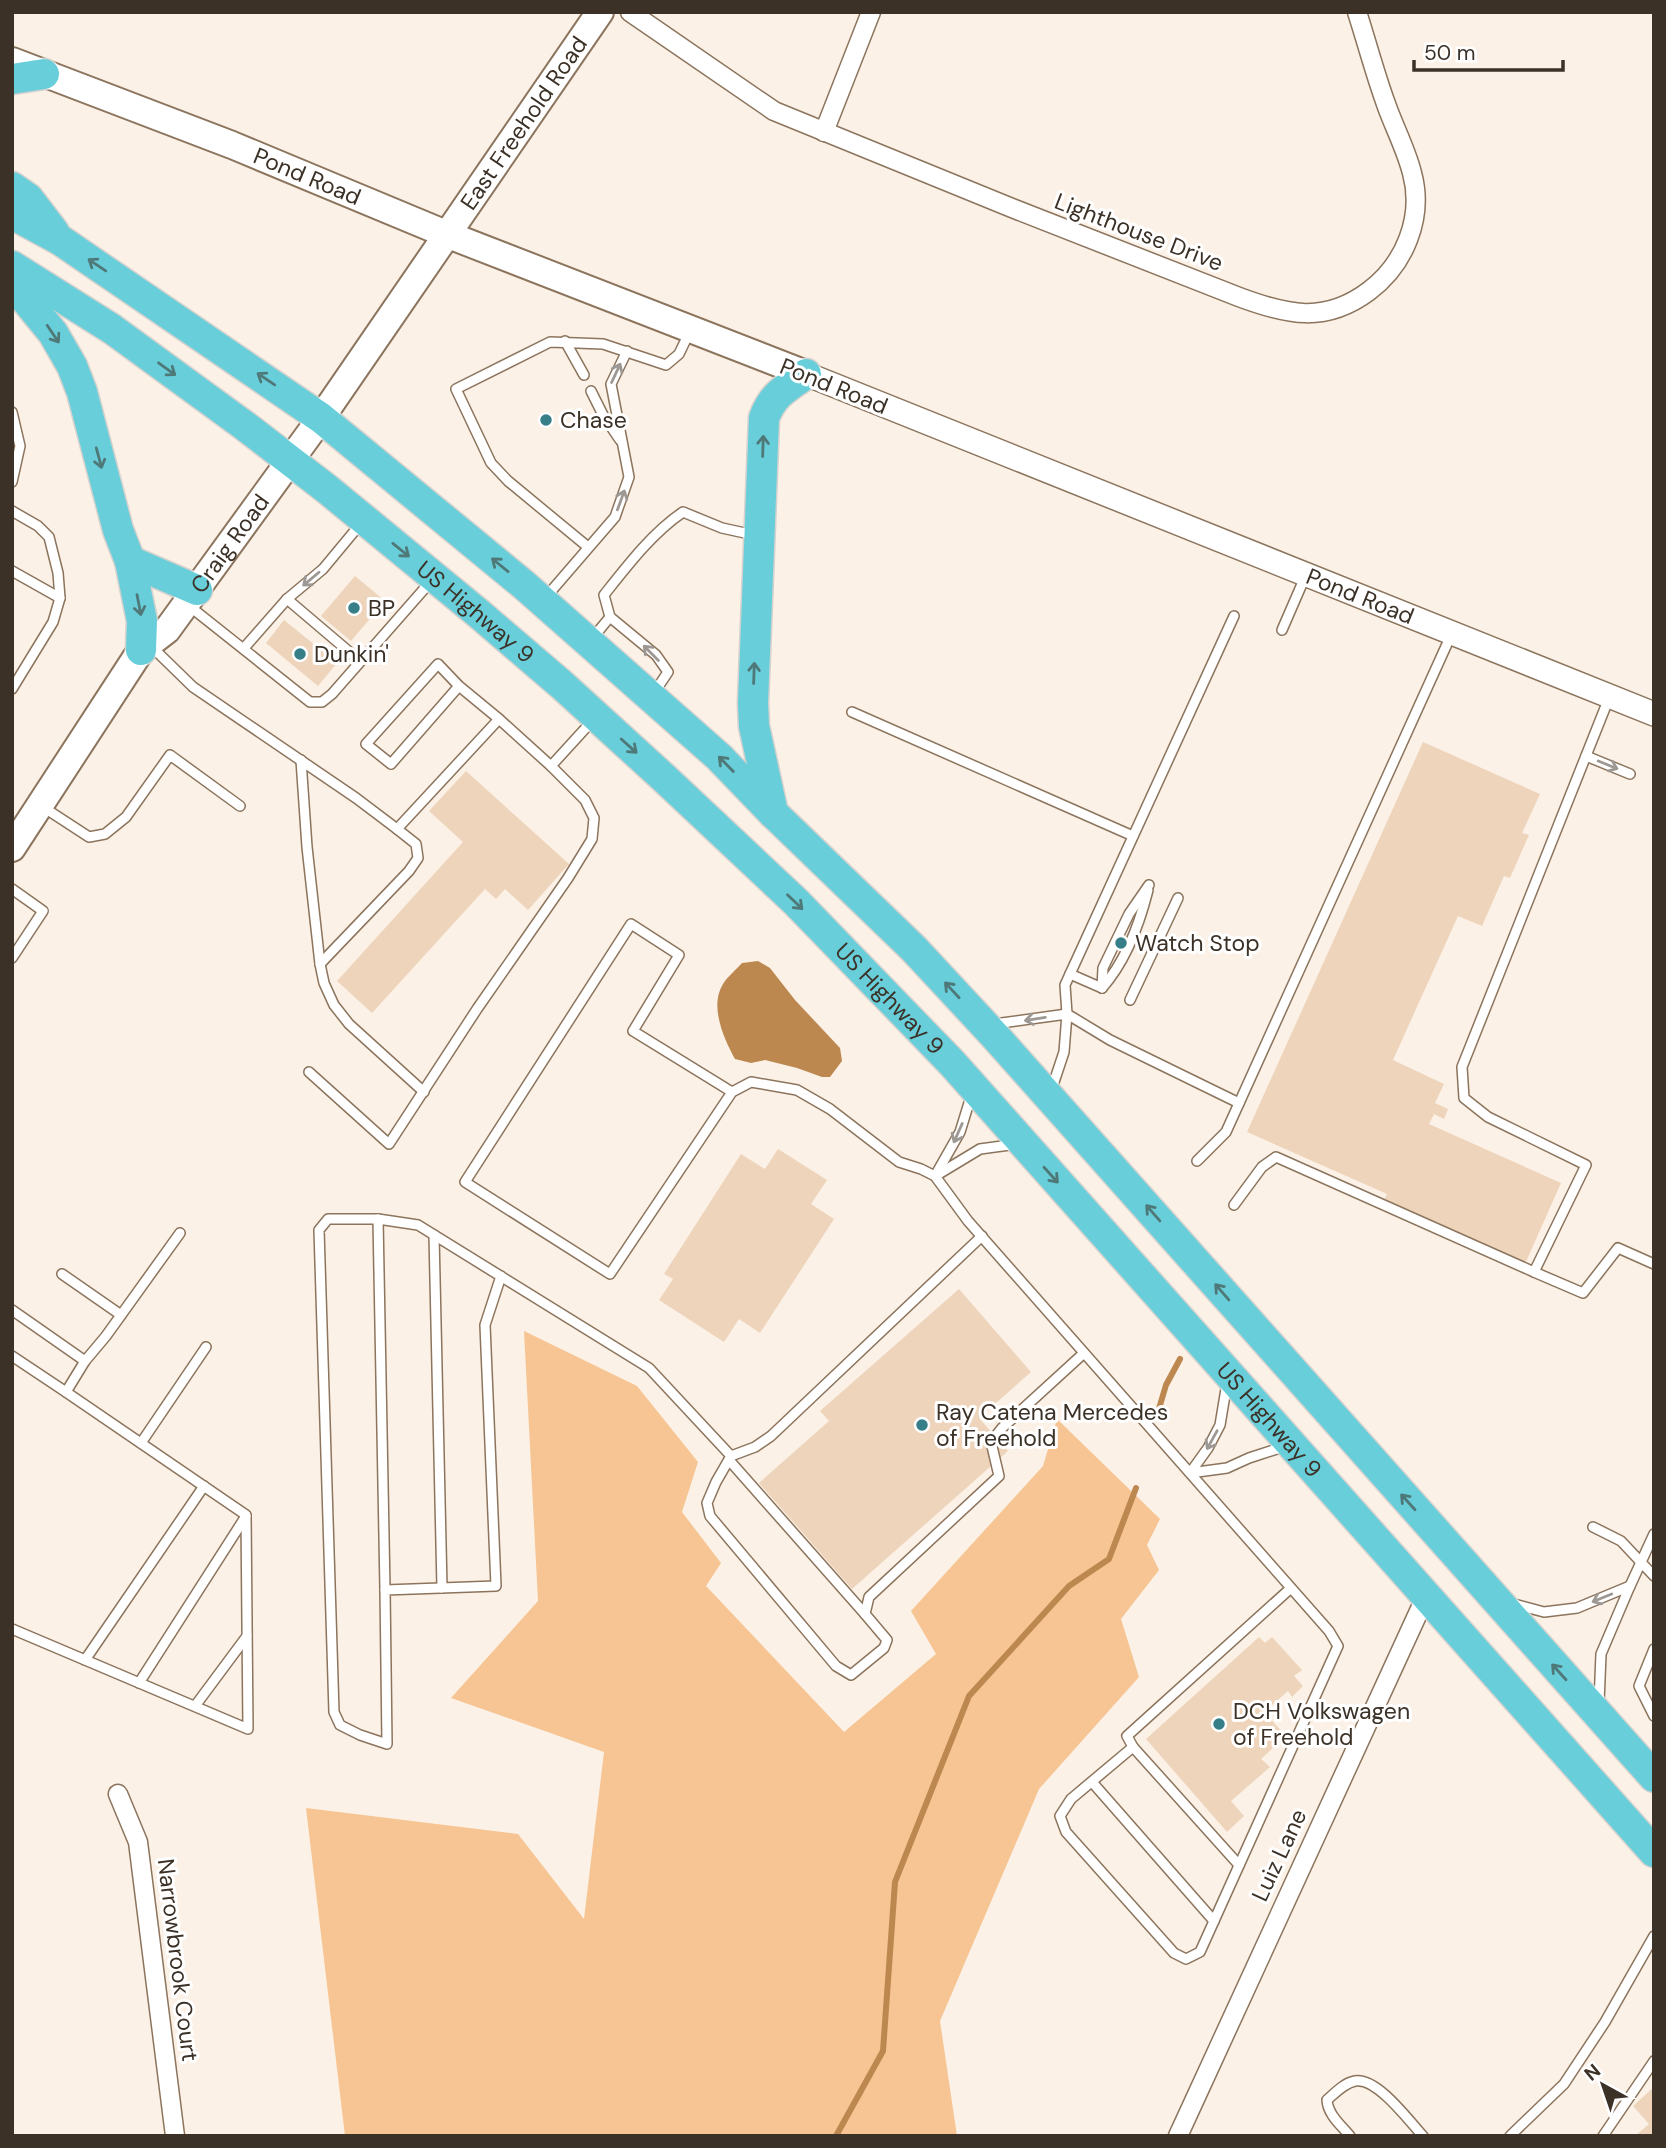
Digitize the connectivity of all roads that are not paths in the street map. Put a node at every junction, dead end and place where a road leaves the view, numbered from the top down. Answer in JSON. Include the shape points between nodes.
{"nodes":[{"id":1,"x":600,"y":12,"type":"edge"},
{"id":2,"x":630,"y":12,"type":"edge"},
{"id":3,"x":871,"y":12,"type":"edge"},
{"id":4,"x":1357,"y":12,"type":"edge"},
{"id":5,"x":12,"y":61,"type":"edge"},
{"id":6,"x":44,"y":74,"type":"junction"},
{"id":7,"x":12,"y":79,"type":"edge"},
{"id":8,"x":824,"y":132,"type":"junction"},
{"id":9,"x":12,"y":187,"type":"edge"},
{"id":10,"x":12,"y":214,"type":"edge"},
{"id":11,"x":446,"y":234,"type":"junction"},
{"id":12,"x":60,"y":240,"type":"junction"},
{"id":13,"x":12,"y":266,"type":"edge"},
{"id":14,"x":12,"y":283,"type":"edge"},
{"id":15,"x":691,"y":329,"type":"junction"},
{"id":16,"x":565,"y":341,"type":"junction"},
{"id":17,"x":627,"y":351,"type":"junction"},
{"id":18,"x":806,"y":374,"type":"junction"},
{"id":19,"x":584,"y":375,"type":"dead end"},
{"id":20,"x":591,"y":391,"type":"dead end"},
{"id":21,"x":12,"y":412,"type":"edge"},
{"id":22,"x":321,"y":418,"type":"junction"},
{"id":23,"x":14,"y":427,"type":"edge"},
{"id":24,"x":16,"y":444,"type":"edge"},
{"id":25,"x":623,"y":444,"type":"junction"},
{"id":26,"x":291,"y":461,"type":"junction"},
{"id":27,"x":12,"y":482,"type":"edge"},
{"id":28,"x":12,"y":511,"type":"edge"},
{"id":29,"x":364,"y":519,"type":"junction"},
{"id":30,"x":759,"y":536,"type":"junction"},
{"id":31,"x":588,"y":547,"type":"junction"},
{"id":32,"x":130,"y":561,"type":"junction"},
{"id":33,"x":12,"y":570,"type":"edge"},
{"id":34,"x":1305,"y":575,"type":"junction"},
{"id":35,"x":435,"y":577,"type":"junction"},
{"id":36,"x":192,"y":597,"type":"junction"},
{"id":37,"x":60,"y":598,"type":"junction"},
{"id":38,"x":287,"y":599,"type":"junction"},
{"id":39,"x":542,"y":601,"type":"junction"},
{"id":40,"x":1234,"y":616,"type":"dead end"},
{"id":41,"x":610,"y":617,"type":"junction"},
{"id":42,"x":1282,"y":630,"type":"dead end"},
{"id":43,"x":1452,"y":633,"type":"junction"},
{"id":44,"x":590,"y":642,"type":"junction"},
{"id":45,"x":145,"y":647,"type":"junction"},
{"id":46,"x":244,"y":648,"type":"junction"},
{"id":47,"x":360,"y":661,"type":"junction"},
{"id":48,"x":459,"y":687,"type":"junction"},
{"id":49,"x":12,"y":689,"type":"edge"},
{"id":50,"x":1609,"y":696,"type":"junction"},
{"id":51,"x":651,"y":697,"type":"junction"},
{"id":52,"x":852,"y":712,"type":"dead end"},
{"id":53,"x":1654,"y":714,"type":"edge"},
{"id":54,"x":596,"y":716,"type":"junction"},
{"id":55,"x":499,"y":719,"type":"junction"},
{"id":56,"x":1586,"y":756,"type":"junction"},
{"id":57,"x":301,"y":760,"type":"junction"},
{"id":58,"x":551,"y":766,"type":"junction"},
{"id":59,"x":1630,"y":774,"type":"dead end"},
{"id":60,"x":41,"y":806,"type":"junction"},
{"id":61,"x":240,"y":806,"type":"dead end"},
{"id":62,"x":773,"y":813,"type":"junction"},
{"id":63,"x":397,"y":829,"type":"junction"},
{"id":64,"x":1133,"y":836,"type":"junction"},
{"id":65,"x":12,"y":848,"type":"edge"},
{"id":66,"x":12,"y":889,"type":"edge"},
{"id":67,"x":1178,"y":898,"type":"dead end"},
{"id":68,"x":12,"y":958,"type":"edge"},
{"id":69,"x":320,"y":964,"type":"junction"},
{"id":70,"x":1070,"y":974,"type":"junction"},
{"id":71,"x":1102,"y":988,"type":"junction"},
{"id":72,"x":1130,"y":1000,"type":"dead end"},
{"id":73,"x":1067,"y":1014,"type":"junction"},
{"id":74,"x":985,"y":1025,"type":"junction"},
{"id":75,"x":309,"y":1072,"type":"dead end"},
{"id":76,"x":974,"y":1087,"type":"junction"},
{"id":77,"x":424,"y":1092,"type":"junction"},
{"id":78,"x":732,"y":1093,"type":"junction"},
{"id":79,"x":1049,"y":1096,"type":"junction"},
{"id":80,"x":1239,"y":1103,"type":"junction"},
{"id":81,"x":1023,"y":1143,"type":"junction"},
{"id":82,"x":1197,"y":1161,"type":"dead end"},
{"id":83,"x":935,"y":1176,"type":"junction"},
{"id":84,"x":1234,"y":1205,"type":"dead end"},
{"id":85,"x":379,"y":1219,"type":"junction"},
{"id":86,"x":180,"y":1233,"type":"dead end"},
{"id":87,"x":434,"y":1235,"type":"junction"},
{"id":88,"x":982,"y":1236,"type":"junction"},
{"id":89,"x":1654,"y":1264,"type":"edge"},
{"id":90,"x":1534,"y":1272,"type":"junction"},
{"id":91,"x":62,"y":1274,"type":"dead end"},
{"id":92,"x":501,"y":1276,"type":"junction"},
{"id":93,"x":12,"y":1310,"type":"edge"},
{"id":94,"x":121,"y":1315,"type":"junction"},
{"id":95,"x":206,"y":1347,"type":"dead end"},
{"id":96,"x":1084,"y":1353,"type":"junction"},
{"id":97,"x":12,"y":1356,"type":"edge"},
{"id":98,"x":86,"y":1361,"type":"junction"},
{"id":99,"x":1228,"y":1374,"type":"junction"},
{"id":100,"x":66,"y":1392,"type":"junction"},
{"id":101,"x":141,"y":1443,"type":"junction"},
{"id":102,"x":1291,"y":1445,"type":"junction"},
{"id":103,"x":730,"y":1458,"type":"junction"},
{"id":104,"x":1190,"y":1473,"type":"junction"},
{"id":105,"x":204,"y":1486,"type":"junction"},
{"id":106,"x":246,"y":1516,"type":"junction"},
{"id":107,"x":1593,"y":1527,"type":"dead end"},
{"id":108,"x":1654,"y":1534,"type":"edge"},
{"id":109,"x":1641,"y":1562,"type":"junction"},
{"id":110,"x":1654,"y":1576,"type":"edge"},
{"id":111,"x":1630,"y":1586,"type":"junction"},
{"id":112,"x":442,"y":1588,"type":"junction"},
{"id":113,"x":1291,"y":1588,"type":"junction"},
{"id":114,"x":386,"y":1590,"type":"junction"},
{"id":115,"x":1426,"y":1596,"type":"junction"},
{"id":116,"x":1495,"y":1599,"type":"junction"},
{"id":117,"x":865,"y":1614,"type":"junction"},
{"id":118,"x":12,"y":1629,"type":"edge"},
{"id":119,"x":247,"y":1636,"type":"junction"},
{"id":120,"x":1653,"y":1655,"type":"edge"},
{"id":121,"x":85,"y":1660,"type":"junction"},
{"id":122,"x":139,"y":1683,"type":"junction"},
{"id":123,"x":195,"y":1706,"type":"junction"},
{"id":124,"x":1599,"y":1716,"type":"junction"},
{"id":125,"x":1654,"y":1716,"type":"edge"},
{"id":126,"x":1133,"y":1747,"type":"junction"},
{"id":127,"x":1654,"y":1777,"type":"edge"},
{"id":128,"x":1092,"y":1782,"type":"junction"},
{"id":129,"x":118,"y":1794,"type":"dead end"},
{"id":130,"x":1654,"y":1852,"type":"edge"},
{"id":131,"x":1239,"y":1865,"type":"junction"},
{"id":132,"x":1214,"y":1921,"type":"junction"},
{"id":133,"x":1654,"y":1936,"type":"edge"},
{"id":134,"x":1654,"y":2061,"type":"edge"},
{"id":135,"x":175,"y":2136,"type":"edge"},
{"id":136,"x":1178,"y":2136,"type":"edge"},
{"id":137,"x":1350,"y":2136,"type":"edge"},
{"id":138,"x":1423,"y":2136,"type":"edge"},
{"id":139,"x":1510,"y":2136,"type":"edge"},
{"id":140,"x":1603,"y":2136,"type":"edge"}],
"edges":[{"from":1,"to":11,"type":"main road","name":"East Freehold Road"},
{"from":2,"to":8,"type":"street","name":"Lighthouse Drive","via":[[774,111]]},
{"from":3,"to":8,"type":"street"},
{"from":4,"to":8,"type":"street","name":"Lighthouse Drive","via":[[1413,176],[1415,210],[1406,245],[1380,283],[1344,306],[1317,313],[1273,310]]},
{"from":5,"to":6,"type":"main road","name":"Pond Road"},
{"from":6,"to":7,"type":"highway"},
{"from":6,"to":11,"type":"main road","name":"Pond Road","via":[[232,145]]},
{"from":9,"to":12,"type":"highway","via":[[28,198]]},
{"from":10,"to":12,"type":"highway"},
{"from":11,"to":15,"type":"main road","name":"Pond Road"},
{"from":11,"to":22,"type":"main road","name":"Craig Road"},
{"from":22,"to":12,"type":"highway","one_way":true},
{"from":13,"to":26,"type":"highway","name":"US Highway 9","one_way":true,"via":[[112,329]]},
{"from":14,"to":32,"type":"highway","one_way":true,"via":[[53,332],[72,366]]},
{"from":15,"to":17,"type":"lane","via":[[679,354],[666,365]]},
{"from":15,"to":18,"type":"main road","name":"Pond Road"},
{"from":16,"to":17,"type":"lane"},
{"from":16,"to":19,"type":"lane"},
{"from":16,"to":31,"type":"lane","via":[[550,342],[456,389],[491,463]]},
{"from":25,"to":17,"type":"lane","one_way":true,"via":[[611,384]]},
{"from":30,"to":18,"type":"highway","one_way":true,"via":[[764,418],[770,402]]},
{"from":18,"to":34,"type":"street","name":"Pond Road"},
{"from":20,"to":25,"type":"lane"},
{"from":21,"to":23,"type":"lane"},
{"from":22,"to":26,"type":"main road","name":"Craig Road"},
{"from":39,"to":22,"type":"highway","one_way":true},
{"from":23,"to":24,"type":"lane"},
{"from":24,"to":27,"type":"lane"},
{"from":31,"to":25,"type":"lane","one_way":true,"via":[[615,517],[629,477]]},
{"from":26,"to":29,"type":"highway","name":"US Highway 9"},
{"from":26,"to":36,"type":"main road","name":"Craig Road"},
{"from":28,"to":37,"type":"lane","via":[[49,537]]},
{"from":29,"to":35,"type":"highway","name":"US Highway 9","one_way":true},
{"from":29,"to":38,"type":"lane","one_way":true,"via":[[323,569]]},
{"from":30,"to":41,"type":"lane","via":[[682,512],[604,595]]},
{"from":62,"to":30,"type":"highway","one_way":true,"via":[[752,704]]},
{"from":31,"to":39,"type":"lane"},
{"from":32,"to":36,"type":"highway"},
{"from":32,"to":45,"type":"highway","one_way":true},
{"from":33,"to":37,"type":"lane"},
{"from":34,"to":42,"type":"lane"},
{"from":34,"to":43,"type":"street","name":"Pond Road"},
{"from":35,"to":47,"type":"lane"},
{"from":35,"to":54,"type":"highway","name":"US Highway 9"},
{"from":36,"to":45,"type":"main road","name":"Craig Road","via":[[167,630]]},
{"from":36,"to":46,"type":"lane"},
{"from":37,"to":49,"type":"lane","via":[[53,622]]},
{"from":38,"to":46,"type":"lane"},
{"from":38,"to":47,"type":"lane"},
{"from":39,"to":44,"type":"highway"},
{"from":40,"to":64,"type":"lane"},
{"from":41,"to":44,"type":"lane"},
{"from":51,"to":41,"type":"lane","one_way":true,"via":[[667,673],[656,655]]},
{"from":43,"to":50,"type":"street","name":"Pond Road"},
{"from":43,"to":80,"type":"lane"},
{"from":44,"to":51,"type":"highway"},
{"from":45,"to":57,"type":"lane","via":[[193,687]]},
{"from":45,"to":60,"type":"main road","name":"Craig Road"},
{"from":46,"to":47,"type":"lane","via":[[310,702],[322,702],[332,694]]},
{"from":48,"to":48,"type":"lane","via":[[438,664],[366,744],[391,764]]},
{"from":48,"to":55,"type":"lane"},
{"from":50,"to":53,"type":"street","name":"Pond Road"},
{"from":50,"to":56,"type":"lane"},
{"from":62,"to":51,"type":"highway","one_way":true},
{"from":52,"to":64,"type":"lane"},
{"from":54,"to":58,"type":"lane"},
{"from":54,"to":76,"type":"highway","name":"US Highway 9","one_way":true,"via":[[796,902]]},
{"from":55,"to":58,"type":"lane"},
{"from":55,"to":63,"type":"lane"},
{"from":56,"to":59,"type":"lane","one_way":true},
{"from":56,"to":90,"type":"lane","via":[[1462,1067],[1464,1098],[1488,1116],[1586,1165]]},
{"from":57,"to":63,"type":"lane"},
{"from":57,"to":69,"type":"lane"},
{"from":58,"to":77,"type":"lane","via":[[585,800],[594,818],[593,839]]},
{"from":60,"to":61,"type":"lane","via":[[89,837],[105,834],[127,817],[170,755]]},
{"from":60,"to":65,"type":"main road","name":"Craig Road"},
{"from":74,"to":62,"type":"highway","one_way":true,"via":[[914,949]]},
{"from":63,"to":69,"type":"lane","via":[[416,844],[418,858]]},
{"from":64,"to":70,"type":"lane"},
{"from":66,"to":68,"type":"lane","via":[[43,911]]},
{"from":67,"to":72,"type":"lane"},
{"from":69,"to":77,"type":"lane","via":[[334,1005],[349,1024]]},
{"from":70,"to":71,"type":"lane"},
{"from":70,"to":73,"type":"lane","via":[[1065,985]]},
{"from":71,"to":71,"type":"lane","via":[[1129,947],[1149,885],[1103,968]]},
{"from":73,"to":74,"type":"lane","one_way":true},
{"from":73,"to":79,"type":"lane","via":[[1064,1052]]},
{"from":73,"to":80,"type":"lane"},
{"from":74,"to":79,"type":"highway"},
{"from":75,"to":77,"type":"lane","via":[[390,1144]]},
{"from":76,"to":81,"type":"highway","name":"US Highway 9"},
{"from":76,"to":83,"type":"lane","one_way":true,"via":[[960,1132]]},
{"from":78,"to":78,"type":"lane","via":[[610,1274],[464,1182],[631,924],[679,955],[633,1031]]},
{"from":78,"to":83,"type":"lane","via":[[751,1082],[796,1090],[830,1109],[899,1162]]},
{"from":116,"to":79,"type":"highway","one_way":true},
{"from":80,"to":82,"type":"lane","via":[[1226,1132]]},
{"from":81,"to":83,"type":"lane","via":[[980,1149]]},
{"from":81,"to":99,"type":"highway","name":"US Highway 9","one_way":true},
{"from":83,"to":88,"type":"lane"},
{"from":84,"to":90,"type":"lane","via":[[1262,1167],[1276,1157]]},
{"from":85,"to":87,"type":"lane","via":[[418,1225]]},
{"from":85,"to":114,"type":"lane"},
{"from":85,"to":114,"type":"lane","via":[[328,1219],[319,1230],[334,1712],[340,1724],[387,1744]]},
{"from":86,"to":94,"type":"lane"},
{"from":87,"to":92,"type":"lane"},
{"from":87,"to":112,"type":"lane"},
{"from":88,"to":96,"type":"lane"},
{"from":88,"to":103,"type":"lane","via":[[771,1436]]},
{"from":89,"to":90,"type":"lane","via":[[1618,1248],[1583,1293]]},
{"from":91,"to":94,"type":"lane"},
{"from":92,"to":103,"type":"lane","via":[[649,1368]]},
{"from":92,"to":112,"type":"lane","via":[[485,1325],[496,1586]]},
{"from":93,"to":98,"type":"lane"},
{"from":94,"to":98,"type":"lane"},
{"from":95,"to":101,"type":"lane"},
{"from":96,"to":104,"type":"lane"},
{"from":96,"to":117,"type":"lane","via":[[1002,1428],[991,1442],[999,1476],[869,1597]]},
{"from":97,"to":100,"type":"lane"},
{"from":98,"to":100,"type":"lane"},
{"from":99,"to":102,"type":"highway","name":"US Highway 9"},
{"from":99,"to":104,"type":"lane","one_way":true,"via":[[1220,1425]]},
{"from":100,"to":101,"type":"lane"},
{"from":101,"to":105,"type":"lane"},
{"from":102,"to":104,"type":"lane","via":[[1227,1468]]},
{"from":102,"to":115,"type":"highway","name":"US Highway 9"},
{"from":103,"to":117,"type":"lane"},
{"from":103,"to":117,"type":"lane","via":[[707,1503],[710,1516],[836,1666],[851,1675],[884,1648],[887,1640]]},
{"from":104,"to":113,"type":"lane"},
{"from":105,"to":106,"type":"lane"},
{"from":105,"to":121,"type":"lane"},
{"from":106,"to":119,"type":"lane"},
{"from":106,"to":122,"type":"lane"},
{"from":107,"to":109,"type":"lane","via":[[1621,1541]]},
{"from":108,"to":109,"type":"lane"},
{"from":109,"to":110,"type":"lane"},
{"from":109,"to":111,"type":"lane"},
{"from":111,"to":116,"type":"lane","one_way":true,"via":[[1577,1608],[1544,1612]]},
{"from":111,"to":124,"type":"lane","via":[[1601,1654]]},
{"from":112,"to":114,"type":"lane"},
{"from":113,"to":126,"type":"lane","via":[[1128,1737]]},
{"from":113,"to":131,"type":"lane","via":[[1338,1646]]},
{"from":115,"to":130,"type":"highway","name":"US Highway 9"},
{"from":115,"to":136,"type":"street","name":"Luiz Lane"},
{"from":124,"to":116,"type":"highway","one_way":true},
{"from":118,"to":121,"type":"lane"},
{"from":119,"to":123,"type":"lane"},
{"from":119,"to":123,"type":"lane","via":[[248,1729]]},
{"from":120,"to":125,"type":"lane","via":[[1639,1686]]},
{"from":121,"to":122,"type":"lane"},
{"from":122,"to":123,"type":"lane"},
{"from":124,"to":127,"type":"highway"},
{"from":126,"to":128,"type":"lane"},
{"from":126,"to":131,"type":"lane"},
{"from":128,"to":132,"type":"lane"},
{"from":128,"to":132,"type":"lane","via":[[1071,1799],[1060,1816],[1066,1832],[1174,1953],[1186,1959],[1200,1952]]},
{"from":129,"to":135,"type":"street","name":"Narrowbrook Court","via":[[138,1842]]},
{"from":131,"to":132,"type":"lane"},
{"from":133,"to":139,"type":"lane","via":[[1564,2084]]},
{"from":134,"to":140,"type":"lane"},
{"from":137,"to":138,"type":"lane","via":[[1332,2115],[1327,2100],[1356,2080],[1376,2087]]}]}
